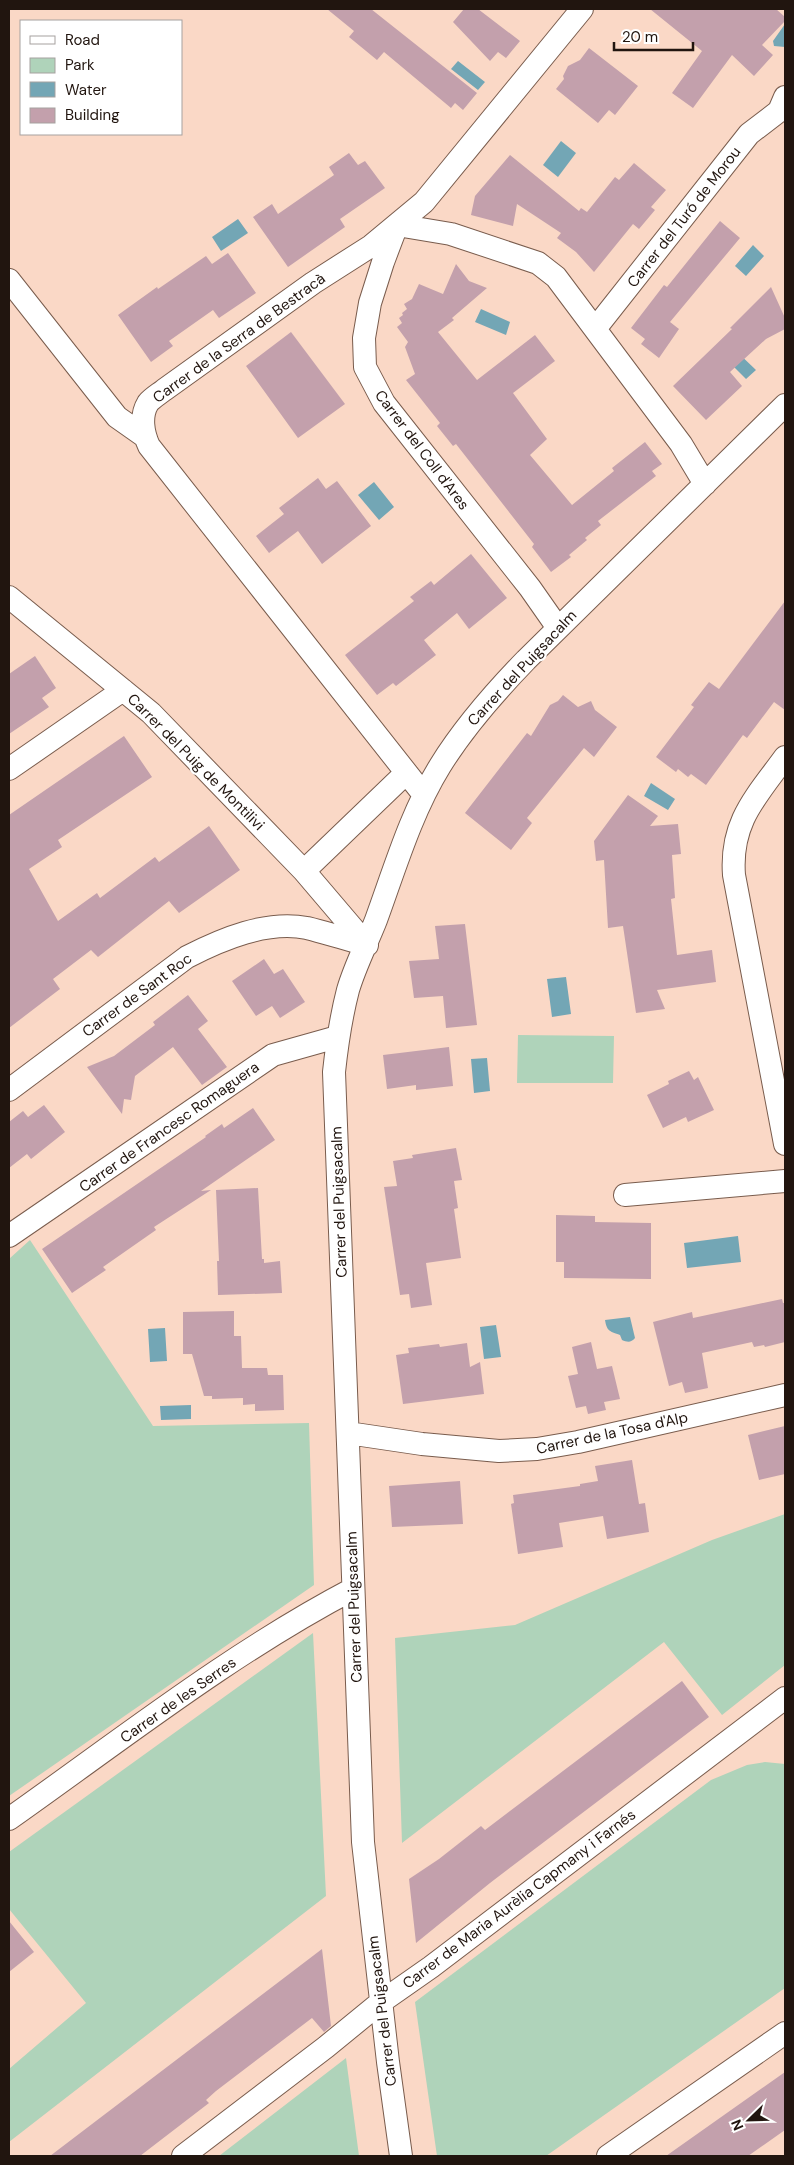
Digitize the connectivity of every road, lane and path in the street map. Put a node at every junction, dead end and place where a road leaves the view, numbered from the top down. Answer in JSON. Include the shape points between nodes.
{"nodes":[{"id":1,"x":582,"y":9,"type":"edge"},
{"id":2,"x":783,"y":109,"type":"edge"},
{"id":3,"x":397,"y":225,"type":"junction"},
{"id":4,"x":9,"y":280,"type":"edge"},
{"id":5,"x":595,"y":329,"type":"junction"},
{"id":6,"x":785,"y":405,"type":"edge"},
{"id":7,"x":144,"y":436,"type":"junction"},
{"id":8,"x":705,"y":484,"type":"junction"},
{"id":9,"x":9,"y":597,"type":"edge"},
{"id":10,"x":558,"y":628,"type":"junction"},
{"id":11,"x":123,"y":690,"type":"junction"},
{"id":12,"x":785,"y":757,"type":"edge"},
{"id":13,"x":9,"y":769,"type":"edge"},
{"id":14,"x":406,"y":773,"type":"junction"},
{"id":15,"x":424,"y":795,"type":"junction"},
{"id":16,"x":304,"y":871,"type":"junction"},
{"id":17,"x":366,"y":945,"type":"junction"},
{"id":18,"x":337,"y":1037,"type":"junction"},
{"id":19,"x":9,"y":1090,"type":"edge"},
{"id":20,"x":785,"y":1144,"type":"edge"},
{"id":21,"x":785,"y":1181,"type":"edge"},
{"id":22,"x":625,"y":1195,"type":"dead end"},
{"id":23,"x":9,"y":1236,"type":"edge"},
{"id":24,"x":785,"y":1394,"type":"edge"},
{"id":25,"x":348,"y":1433,"type":"junction"},
{"id":26,"x":353,"y":1589,"type":"junction"},
{"id":27,"x":785,"y":1698,"type":"edge"},
{"id":28,"x":9,"y":1819,"type":"edge"},
{"id":29,"x":381,"y":2002,"type":"junction"},
{"id":30,"x":785,"y":2033,"type":"edge"},
{"id":31,"x":184,"y":2156,"type":"edge"},
{"id":32,"x":401,"y":2156,"type":"edge"},
{"id":33,"x":608,"y":2156,"type":"edge"}],
"edges":[{"from":1,"to":3,"type":"street","name":"Carrer de la Serra de Bestracà","via":[[424,202]]},
{"from":2,"to":5,"type":"street","name":"Carrer del Turó de Morou","via":[[749,134]]},
{"from":3,"to":5,"type":"street","via":[[450,234],[538,263],[556,277]]},
{"from":3,"to":7,"type":"street","name":"Carrer de la Serra de Bestracà","via":[[164,390],[148,404],[143,421]]},
{"from":3,"to":10,"type":"street","name":"Carrer del Coll d'Ares","via":[[370,303],[364,338],[365,367],[384,403]]},
{"from":4,"to":7,"type":"street","via":[[117,417]]},
{"from":5,"to":8,"type":"street","via":[[681,444]]},
{"from":6,"to":8,"type":"street","name":"Carrer del Puigsacalm"},
{"from":7,"to":14,"type":"street"},
{"from":8,"to":10,"type":"street","name":"Carrer del Puigsacalm"},
{"from":9,"to":11,"type":"street","name":"Carrer del Puig de Montilivi"},
{"from":10,"to":15,"type":"street","name":"Carrer del Puigsacalm","via":[[486,702],[439,767]]},
{"from":11,"to":13,"type":"street"},
{"from":11,"to":16,"type":"street","name":"Carrer del Puig de Montilivi","via":[[151,713]]},
{"from":12,"to":20,"type":"street","via":[[746,811],[732,853]]},
{"from":14,"to":15,"type":"street"},
{"from":14,"to":16,"type":"street"},
{"from":15,"to":17,"type":"street","name":"Carrer del Puigsacalm"},
{"from":16,"to":17,"type":"street","name":"Carrer del Puig de Montilivi"},
{"from":17,"to":18,"type":"street","name":"Carrer del Puigsacalm","via":[[349,988]]},
{"from":17,"to":19,"type":"street","name":"Carrer de Sant Roc","via":[[306,928],[278,926],[216,943],[187,957]]},
{"from":18,"to":23,"type":"street","name":"Carrer de Francesc Romaguera","via":[[273,1055]]},
{"from":18,"to":25,"type":"street","name":"Carrer del Puigsacalm","via":[[334,1072]]},
{"from":21,"to":22,"type":"street"},
{"from":24,"to":25,"type":"street","name":"Carrer de la Tosa d'Alp","via":[[537,1449],[499,1451]]},
{"from":25,"to":26,"type":"street","name":"Carrer del Puigsacalm"},
{"from":26,"to":28,"type":"street","name":"Carrer de les Serres","via":[[299,1618],[219,1670]]},
{"from":26,"to":29,"type":"street","name":"Carrer del Puigsacalm","via":[[363,1842]]},
{"from":27,"to":29,"type":"street","name":"Carrer de Maria Aurèlia Capmany i Farnés"},
{"from":29,"to":31,"type":"street","name":"Carrer de Maria Aurèlia Capmany i Farnés"},
{"from":29,"to":32,"type":"street","name":"Carrer del Puigsacalm"},
{"from":30,"to":33,"type":"street"}]}
